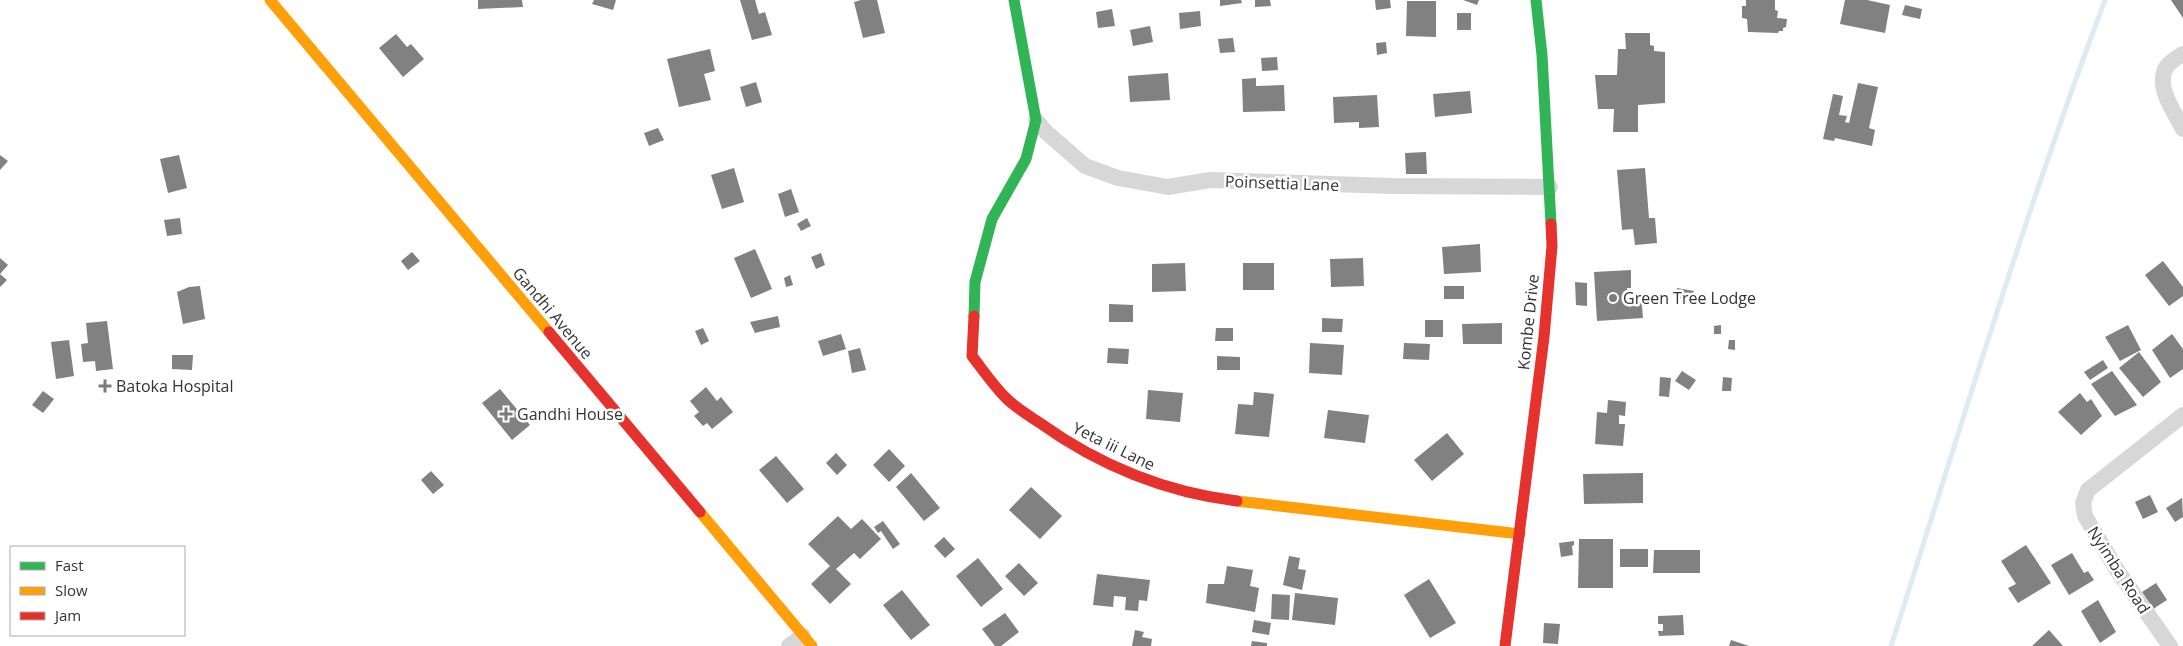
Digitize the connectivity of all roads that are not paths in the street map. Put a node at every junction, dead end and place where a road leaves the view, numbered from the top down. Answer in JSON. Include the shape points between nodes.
{"nodes":[{"id":1,"x":270,"y":0,"type":"edge"},
{"id":2,"x":1014,"y":0,"type":"edge"},
{"id":3,"x":1536,"y":0,"type":"edge"},
{"id":4,"x":2183,"y":54,"type":"edge"},
{"id":5,"x":1036,"y":120,"type":"junction"},
{"id":6,"x":2183,"y":129,"type":"edge"},
{"id":7,"x":1550,"y":187,"type":"junction"},
{"id":8,"x":2183,"y":415,"type":"edge"},
{"id":9,"x":1520,"y":534,"type":"junction"},
{"id":10,"x":2183,"y":639,"type":"edge"},
{"id":11,"x":807,"y":641,"type":"edge"},
{"id":12,"x":790,"y":646,"type":"edge"},
{"id":13,"x":1505,"y":646,"type":"edge"},
{"id":14,"x":2172,"y":646,"type":"edge"}],
"edges":[{"from":1,"to":11,"type":"street","name":"Gandhi Avenue"},
{"from":2,"to":5,"type":"street"},
{"from":3,"to":7,"type":"street","name":"Kombe Drive"},
{"from":4,"to":6,"type":"street","via":[[2168,64],[2163,76],[2164,92]]},
{"from":5,"to":7,"type":"street","name":"Poinsettia Lane","via":[[1085,166],[1118,178],[1168,187],[1210,180]]},
{"from":5,"to":9,"type":"street","name":"Yeta iii Lane","via":[[1026,159],[992,219],[975,282],[972,356],[1003,396],[1060,438],[1098,460],[1177,492]]},
{"from":7,"to":9,"type":"street","name":"Kombe Drive","via":[[1551,255],[1544,337]]},
{"from":8,"to":14,"type":"street","name":"Nyimba Road","via":[[2088,490],[2083,503],[2085,516],[2108,554]]},
{"from":9,"to":13,"type":"street","name":"Kombe Drive"},
{"from":10,"to":14,"type":"street"},
{"from":11,"to":12,"type":"street"}]}
